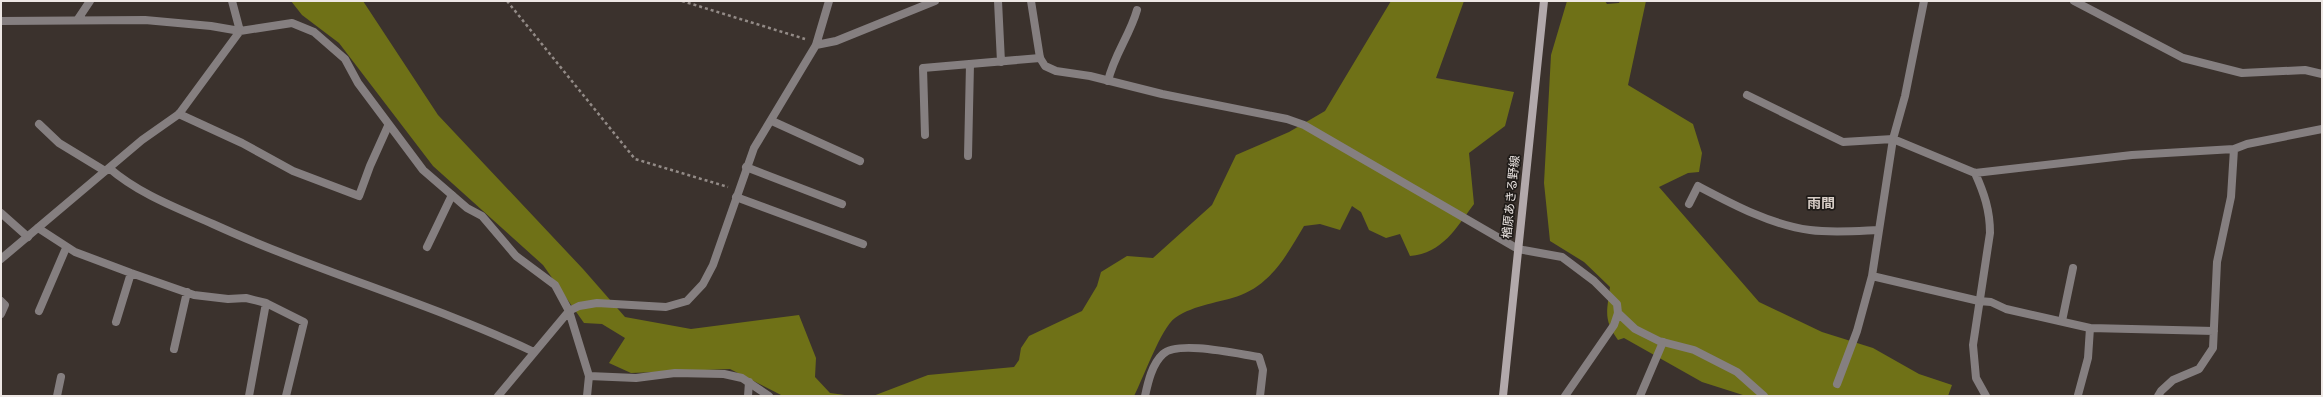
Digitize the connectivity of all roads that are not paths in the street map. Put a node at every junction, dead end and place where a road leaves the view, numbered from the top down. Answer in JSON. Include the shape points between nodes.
{"nodes":[{"id":1,"x":90,"y":1,"type":"edge"},
{"id":2,"x":232,"y":1,"type":"edge"},
{"id":3,"x":829,"y":1,"type":"edge"},
{"id":4,"x":934,"y":1,"type":"edge"},
{"id":5,"x":998,"y":1,"type":"edge"},
{"id":6,"x":1031,"y":1,"type":"edge"},
{"id":7,"x":1544,"y":1,"type":"edge"},
{"id":8,"x":1924,"y":1,"type":"edge"},
{"id":9,"x":2074,"y":1,"type":"edge"},
{"id":10,"x":1137,"y":10,"type":"dead end"},
{"id":11,"x":78,"y":19,"type":"junction"},
{"id":12,"x":1,"y":20,"type":"edge"},
{"id":13,"x":240,"y":31,"type":"junction"},
{"id":14,"x":816,"y":46,"type":"junction"},
{"id":15,"x":1040,"y":58,"type":"junction"},
{"id":16,"x":1001,"y":62,"type":"junction"},
{"id":17,"x":970,"y":64,"type":"junction"},
{"id":18,"x":2322,"y":74,"type":"edge"},
{"id":19,"x":1108,"y":81,"type":"junction"},
{"id":20,"x":1747,"y":95,"type":"dead end"},
{"id":21,"x":179,"y":114,"type":"junction"},
{"id":22,"x":772,"y":121,"type":"junction"},
{"id":23,"x":39,"y":124,"type":"dead end"},
{"id":24,"x":388,"y":126,"type":"junction"},
{"id":25,"x":2322,"y":129,"type":"edge"},
{"id":26,"x":925,"y":135,"type":"dead end"},
{"id":27,"x":1893,"y":139,"type":"junction"},
{"id":28,"x":2234,"y":150,"type":"junction"},
{"id":29,"x":968,"y":156,"type":"dead end"},
{"id":30,"x":860,"y":161,"type":"dead end"},
{"id":31,"x":746,"y":167,"type":"junction"},
{"id":32,"x":107,"y":169,"type":"junction"},
{"id":33,"x":1975,"y":172,"type":"junction"},
{"id":34,"x":737,"y":194,"type":"junction"},
{"id":35,"x":452,"y":195,"type":"junction"},
{"id":36,"x":842,"y":204,"type":"dead end"},
{"id":37,"x":1689,"y":204,"type":"dead end"},
{"id":38,"x":1,"y":213,"type":"edge"},
{"id":39,"x":38,"y":228,"type":"junction"},
{"id":40,"x":1878,"y":230,"type":"junction"},
{"id":41,"x":28,"y":237,"type":"junction"},
{"id":42,"x":863,"y":244,"type":"dead end"},
{"id":43,"x":427,"y":247,"type":"dead end"},
{"id":44,"x":66,"y":248,"type":"junction"},
{"id":45,"x":1518,"y":249,"type":"junction"},
{"id":46,"x":1,"y":259,"type":"edge"},
{"id":47,"x":2073,"y":268,"type":"dead end"},
{"id":48,"x":131,"y":272,"type":"junction"},
{"id":49,"x":1872,"y":276,"type":"junction"},
{"id":50,"x":187,"y":292,"type":"junction"},
{"id":51,"x":1,"y":301,"type":"edge"},
{"id":52,"x":1979,"y":301,"type":"junction"},
{"id":53,"x":266,"y":303,"type":"junction"},
{"id":54,"x":39,"y":311,"type":"dead end"},
{"id":55,"x":569,"y":311,"type":"junction"},
{"id":56,"x":1618,"y":313,"type":"junction"},
{"id":57,"x":1,"y":314,"type":"edge"},
{"id":58,"x":2062,"y":320,"type":"junction"},
{"id":59,"x":116,"y":322,"type":"dead end"},
{"id":60,"x":2090,"y":328,"type":"junction"},
{"id":61,"x":2214,"y":331,"type":"junction"},
{"id":62,"x":1663,"y":342,"type":"junction"},
{"id":63,"x":174,"y":349,"type":"dead end"},
{"id":64,"x":534,"y":352,"type":"junction"},
{"id":65,"x":589,"y":376,"type":"junction"},
{"id":66,"x":61,"y":377,"type":"dead end"},
{"id":67,"x":749,"y":382,"type":"junction"},
{"id":68,"x":1837,"y":384,"type":"dead end"},
{"id":69,"x":57,"y":396,"type":"edge"},
{"id":70,"x":249,"y":396,"type":"edge"},
{"id":71,"x":286,"y":396,"type":"edge"},
{"id":72,"x":498,"y":396,"type":"edge"},
{"id":73,"x":587,"y":396,"type":"edge"},
{"id":74,"x":748,"y":396,"type":"edge"},
{"id":75,"x":769,"y":396,"type":"edge"},
{"id":76,"x":1145,"y":396,"type":"edge"},
{"id":77,"x":1260,"y":396,"type":"edge"},
{"id":78,"x":1502,"y":396,"type":"edge"},
{"id":79,"x":1565,"y":396,"type":"edge"},
{"id":80,"x":1640,"y":396,"type":"edge"},
{"id":81,"x":1764,"y":396,"type":"edge"},
{"id":82,"x":1986,"y":396,"type":"edge"},
{"id":83,"x":2078,"y":396,"type":"edge"},
{"id":84,"x":2158,"y":396,"type":"edge"}],
"edges":[{"from":1,"to":11,"type":"street"},
{"from":2,"to":13,"type":"street"},
{"from":3,"to":14,"type":"street"},
{"from":4,"to":14,"type":"street","via":[[836,41]]},
{"from":5,"to":16,"type":"street"},
{"from":6,"to":15,"type":"street"},
{"from":7,"to":45,"type":"main road","name":"楢原あきる野線"},
{"from":8,"to":27,"type":"street","via":[[1905,96]]},
{"from":9,"to":18,"type":"street","via":[[2183,58],[2242,73],[2305,70]]},
{"from":10,"to":19,"type":"street","via":[[1111,67]]},
{"from":11,"to":12,"type":"street"},
{"from":11,"to":13,"type":"street","via":[[152,20]]},
{"from":13,"to":21,"type":"street"},
{"from":13,"to":24,"type":"street","via":[[292,23],[314,32],[345,59],[358,84]]},
{"from":14,"to":22,"type":"street"},
{"from":15,"to":16,"type":"street"},
{"from":15,"to":19,"type":"street","via":[[1044,66],[1056,71]]},
{"from":16,"to":17,"type":"street"},
{"from":17,"to":26,"type":"street","via":[[924,68]]},
{"from":17,"to":29,"type":"street"},
{"from":19,"to":45,"type":"street","via":[[1287,118],[1304,125]]},
{"from":20,"to":27,"type":"street","via":[[1843,142]]},
{"from":21,"to":24,"type":"street","via":[[242,143],[293,171],[359,196]]},
{"from":21,"to":32,"type":"street"},
{"from":22,"to":30,"type":"street"},
{"from":22,"to":31,"type":"street","via":[[754,148]]},
{"from":23,"to":32,"type":"street","via":[[59,143]]},
{"from":24,"to":35,"type":"street","via":[[423,170]]},
{"from":25,"to":28,"type":"street","via":[[2247,144]]},
{"from":27,"to":33,"type":"street"},
{"from":27,"to":40,"type":"street"},
{"from":28,"to":33,"type":"street","via":[[2132,155]]},
{"from":28,"to":61,"type":"street","via":[[2231,197],[2217,262]]},
{"from":31,"to":34,"type":"street"},
{"from":31,"to":36,"type":"street"},
{"from":32,"to":39,"type":"street"},
{"from":32,"to":64,"type":"street","via":[[149,195],[233,234],[356,283],[493,333]]},
{"from":33,"to":52,"type":"street","via":[[1987,200],[1990,217],[1990,233]]},
{"from":34,"to":42,"type":"street"},
{"from":34,"to":55,"type":"street","via":[[713,264],[703,284],[687,301],[666,308],[597,303],[579,306]]},
{"from":35,"to":43,"type":"street"},
{"from":35,"to":55,"type":"street","via":[[467,208],[482,216],[516,256],[555,285]]},
{"from":37,"to":40,"type":"street","via":[[1698,186],[1724,200],[1785,225],[1811,230]]},
{"from":38,"to":41,"type":"street"},
{"from":39,"to":41,"type":"street"},
{"from":39,"to":44,"type":"street"},
{"from":40,"to":49,"type":"street"},
{"from":41,"to":46,"type":"street"},
{"from":44,"to":48,"type":"street"},
{"from":44,"to":54,"type":"street"},
{"from":45,"to":56,"type":"street","via":[[1562,257],[1594,281],[1617,304]]},
{"from":45,"to":78,"type":"main road","name":"楢原あきる野線"},
{"from":47,"to":58,"type":"street"},
{"from":48,"to":50,"type":"street"},
{"from":48,"to":59,"type":"street"},
{"from":49,"to":52,"type":"street"},
{"from":49,"to":68,"type":"street","via":[[1858,331]]},
{"from":50,"to":53,"type":"street","via":[[228,299],[246,298]]},
{"from":50,"to":63,"type":"street"},
{"from":51,"to":57,"type":"street","via":[[5,305]]},
{"from":52,"to":58,"type":"street"},
{"from":52,"to":82,"type":"street","via":[[1973,345],[1976,378]]},
{"from":53,"to":70,"type":"street"},
{"from":53,"to":71,"type":"street","via":[[304,322]]},
{"from":55,"to":64,"type":"street"},
{"from":55,"to":65,"type":"street"},
{"from":56,"to":62,"type":"street","via":[[1635,329]]},
{"from":56,"to":79,"type":"street","via":[[1614,325]]},
{"from":58,"to":60,"type":"street"},
{"from":60,"to":61,"type":"street"},
{"from":60,"to":83,"type":"street","via":[[2088,358]]},
{"from":61,"to":84,"type":"street","via":[[2213,348],[2199,369],[2173,380]]},
{"from":62,"to":80,"type":"street"},
{"from":62,"to":81,"type":"street","via":[[1694,350],[1737,372]]},
{"from":64,"to":72,"type":"street"},
{"from":65,"to":67,"type":"street","via":[[636,378],[676,373],[724,374]]},
{"from":65,"to":73,"type":"street"},
{"from":66,"to":69,"type":"street"},
{"from":67,"to":74,"type":"street"},
{"from":67,"to":75,"type":"street"},
{"from":76,"to":77,"type":"street","via":[[1154,365],[1162,354],[1171,349],[1189,348],[1259,357],[1263,370]]}]}
